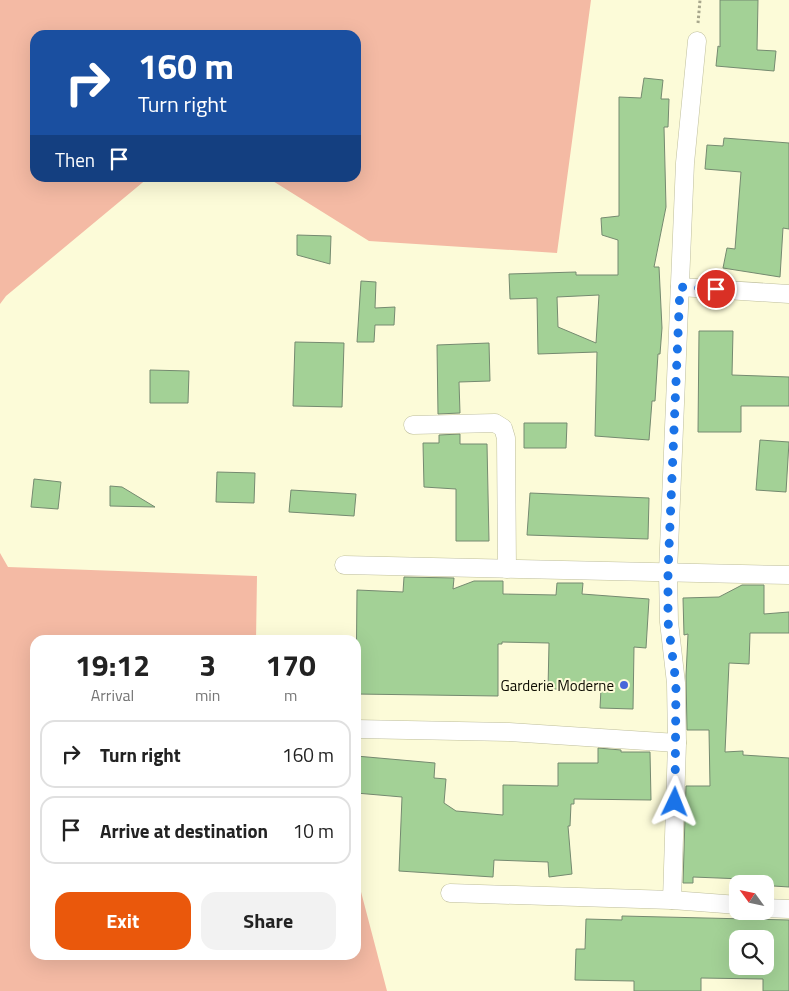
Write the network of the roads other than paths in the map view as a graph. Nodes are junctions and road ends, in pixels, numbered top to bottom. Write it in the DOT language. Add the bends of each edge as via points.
graph roads {
  1 [pos="697,41"];
  2 [pos="680,287"];
  3 [pos="789,294"];
  4 [pos="413,424"];
  5 [pos="344,565"];
  6 [pos="507,569"];
  7 [pos="668,572"];
  8 [pos="789,575"];
  9 [pos="361,729"];
  10 [pos="677,743"];
  11 [pos="450,893"];
  12 [pos="672,900"];
  13 [pos="729,904"];
  14 [pos="774,908"];
  15 [pos="789,909"];
  1 -- 2 [label="street" via="685,163"];
  2 -- 3 [label="street"];
  2 -- 7 [label="street"];
  4 -- 6 [label="street" via="495,424 503,428 506,438"];
  5 -- 6 [label="street"];
  6 -- 7 [label="street"];
  7 -- 8 [label="street"];
  7 -- 10 [label="street" via="668,622 676,683"];
  9 -- 10 [label="street" via="509,732"];
  10 -- 12 [label="street"];
  11 -- 12 [label="street"];
  12 -- 13 [label="street"];
  14 -- 15 [label="street"];
}
